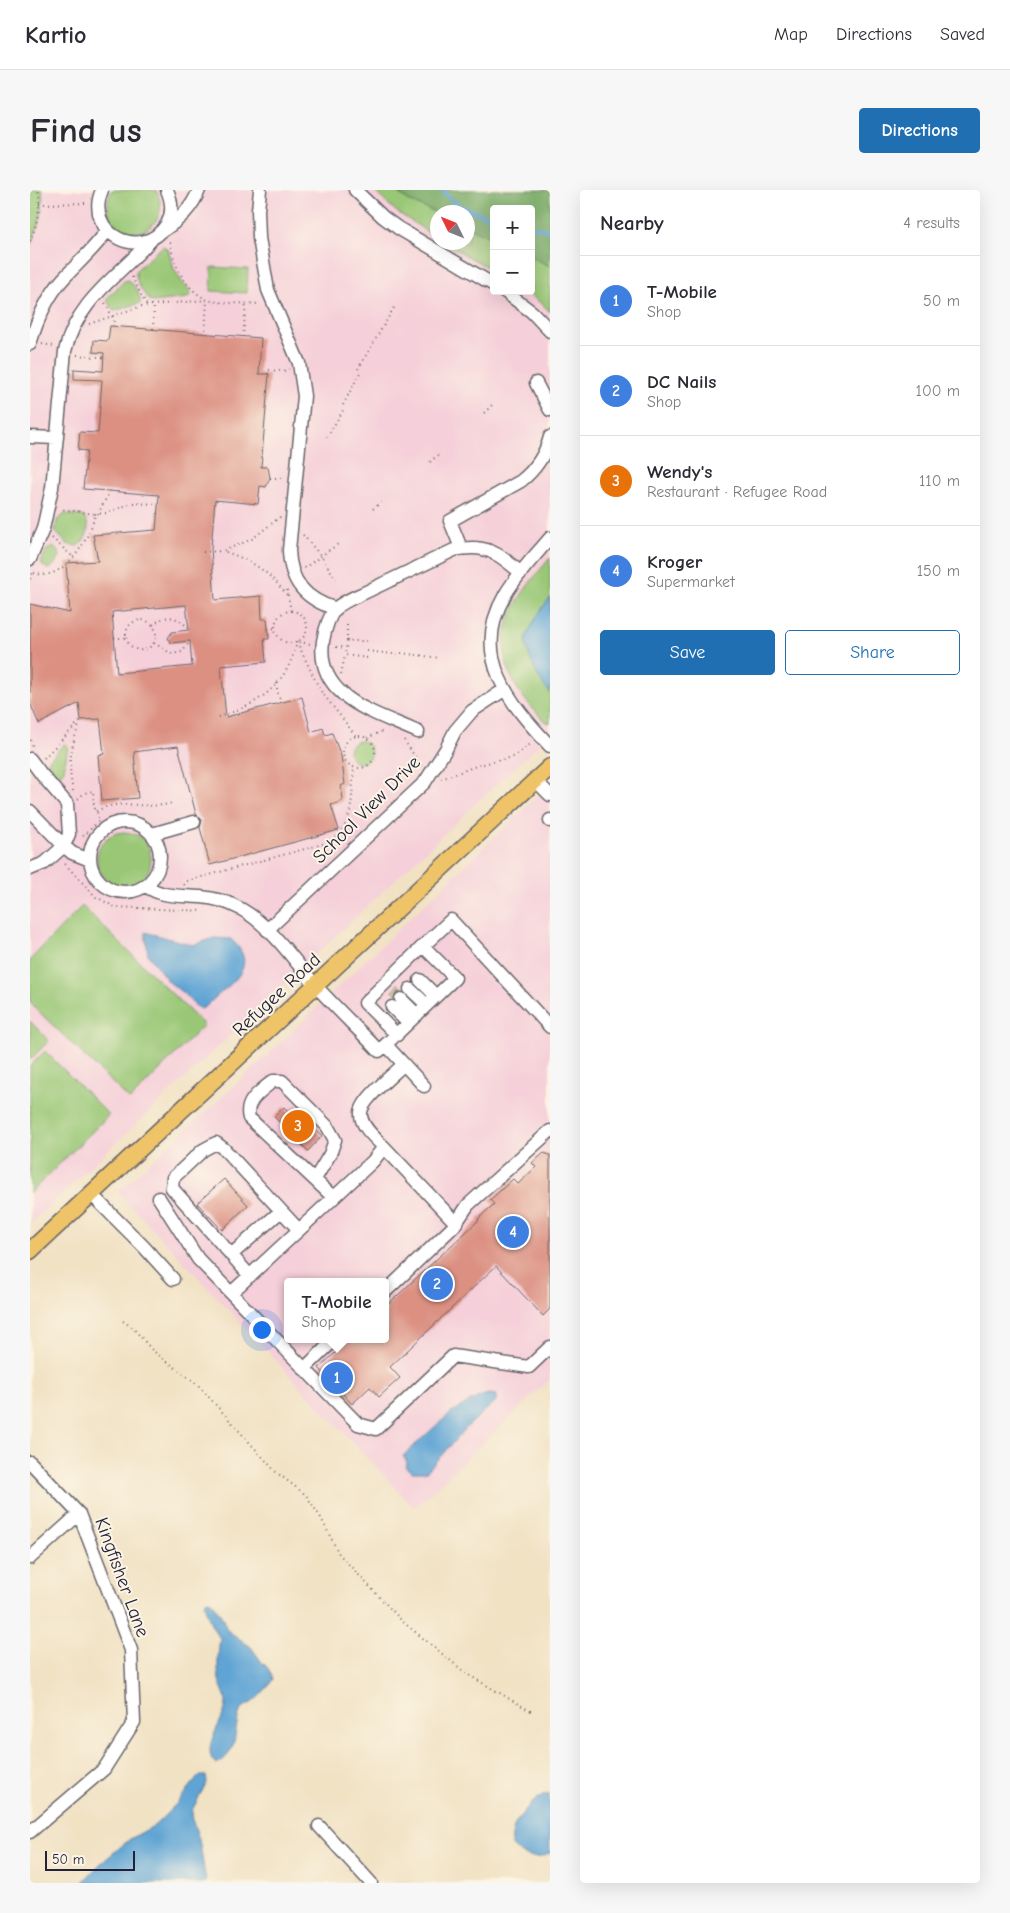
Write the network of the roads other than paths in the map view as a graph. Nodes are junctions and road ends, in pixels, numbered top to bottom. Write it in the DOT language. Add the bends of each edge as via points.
graph roads {
  1 [pos="102,190"];
  2 [pos="167,190"];
  3 [pos="199,190"];
  4 [pos="260,190"];
  5 [pos="355,190"];
  6 [pos="107,231"];
  7 [pos="161,236"];
  8 [pos="490,283"];
  9 [pos="509,295"];
  10 [pos="550,331"];
  11 [pos="30,342"];
  12 [pos="536,383"];
  13 [pos="550,410"];
  14 [pos="30,437"];
  15 [pos="550,437"];
  16 [pos="57,438"];
  17 [pos="550,538"];
  18 [pos="461,548"];
  19 [pos="33,563"];
  20 [pos="521,573"];
  21 [pos="336,609"];
  22 [pos="504,690"];
  23 [pos="418,732"];
  24 [pos="550,746"];
  25 [pos="36,759"];
  26 [pos="550,767"];
  27 [pos="536,781"];
  28 [pos="550,795"];
  29 [pos="30,811"];
  30 [pos="194,822"];
  31 [pos="152,834"];
  32 [pos="60,850"];
  33 [pos="90,860"];
  34 [pos="30,869"];
  35 [pos="146,886"];
  36 [pos="267,930"];
  37 [pos="423,946"];
  38 [pos="413,972"];
  39 [pos="403,982"];
  40 [pos="316,985"];
  41 [pos="389,995"];
  42 [pos="431,1001"];
  43 [pos="413,1019"];
  44 [pos="550,1027"];
  45 [pos="397,1035"];
  46 [pos="386,1045"];
  47 [pos="404,1064"];
  48 [pos="424,1086"];
  49 [pos="550,1131"];
  50 [pos="384,1147"];
  51 [pos="315,1178"];
  52 [pos="91,1194"];
  53 [pos="333,1197"];
  54 [pos="159,1198"];
  55 [pos="281,1211"];
  56 [pos="456,1223"];
  57 [pos="299,1230"];
  58 [pos="30,1251"];
  59 [pos="231,1255"];
  60 [pos="250,1276"];
  61 [pos="173,1278"];
  62 [pos="389,1288"];
  63 [pos="231,1293"];
  64 [pos="331,1343"];
  65 [pos="550,1347"];
  66 [pos="304,1369"];
  67 [pos="30,1462"];
  68 [pos="79,1514"];
  69 [pos="30,1558"];
  70 [pos="319,1826"];
  71 [pos="30,1832"];
  72 [pos="371,1883"];
  1 -- 6 [label="street" via="98,209"];
  2 -- 7 [label="street" via="171,209"];
  3 -- 7 [label="street" via="189,209"];
  4 -- 21 [label="street" via="259,238 268,290 292,345 303,381 290,566 304,592"];
  5 -- 8 [label="street" via="398,228"];
  6 -- 7 [label="street" via="128,243"];
  6 -- 11 [label="street" via="49,298"];
  7 -- 16 [label="street" via="89,302 73,326 64,351"];
  9 -- 10 [label="street"];
  12 -- 13 [label="street"];
  14 -- 16 [label="street"];
  15 -- 18 [label="street" via="544,456 529,474 450,521"];
  16 -- 19 [label="street" via="48,510"];
  17 -- 20 [label="street"];
  18 -- 20 [label="street" via="490,550"];
  18 -- 21 [label="street" via="369,590"];
  20 -- 22 [label="street" via="505,594 492,628 493,662"];
  21 -- 23 [label="street" via="329,619 322,650 324,666 336,689 358,705"];
  22 -- 24 [label="street"];
  22 -- 36 [label="street, School View Drive" via="472,710 415,791"];
  25 -- 32 [label="street" via="42,776 67,804 69,834"];
  26 -- 27 [label="main road, Refugee Road"];
  27 -- 28 [label="street"];
  27 -- 40 [label="main road, Refugee Road"];
  29 -- 32 [label="street"];
  30 -- 31 [label="street"];
  31 -- 33 [label="street" via="132,822 109,826 92,842"];
  31 -- 35 [label="street" via="158,844 159,867"];
  32 -- 33 [label="street"];
  32 -- 34 [label="street" via="45,864"];
  33 -- 35 [label="street" via="94,876 112,891 124,893"];
  35 -- 36 [label="street" via="176,897 227,902"];
  36 -- 40 [label="street"];
  37 -- 38 [label="street"];
  37 -- 42 [label="street" via="455,978"];
  37 -- 44 [label="street" via="451,920"];
  38 -- 39 [label="street"];
  38 -- 42 [label="street"];
  39 -- 41 [label="street"];
  39 -- 42 [label="street"];
  40 -- 46 [label="street" via="379,1052"];
  40 -- 52 [label="main road, Refugee Road"];
  41 -- 43 [label="street"];
  41 -- 45 [label="street" via="366,1003"];
  42 -- 43 [label="street"];
  43 -- 45 [label="street"];
  45 -- 46 [label="street"];
  46 -- 47 [label="street"];
  47 -- 48 [label="street"];
  47 -- 50 [label="street" via="363,1104 360,1114 364,1125"];
  49 -- 56 [label="street" via="468,1205"];
  50 -- 53 [label="street" via="373,1162"];
  50 -- 56 [label="street"];
  51 -- 51 [label="street" via="335,1140 327,1126 282,1081 273,1081 249,1102 249,1118"];
  51 -- 53 [label="street"];
  52 -- 58 [label="main road, Refugee Road"];
  52 -- 61 [label="street"];
  53 -- 57 [label="street"];
  54 -- 63 [label="street" via="198,1259"];
  55 -- 57 [label="street"];
  55 -- 59 [label="street"];
  55 -- 59 [label="street" via="224,1148 216,1143 203,1150 173,1178 172,1188"];
  56 -- 62 [label="street"];
  57 -- 60 [label="street"];
  59 -- 60 [label="street"];
  60 -- 63 [label="street"];
  63 -- 66 [label="street"];
  64 -- 66 [label="street"];
  65 -- 66 [label="street" via="529,1367 452,1356 376,1429 358,1424"];
  67 -- 68 [label="street, Kingfisher Lane"];
  68 -- 69 [label="street"];
  68 -- 71 [label="street, Kingfisher Lane" via="131,1650 134,1722 104,1769"];
  70 -- 72 [label="street"];
}
